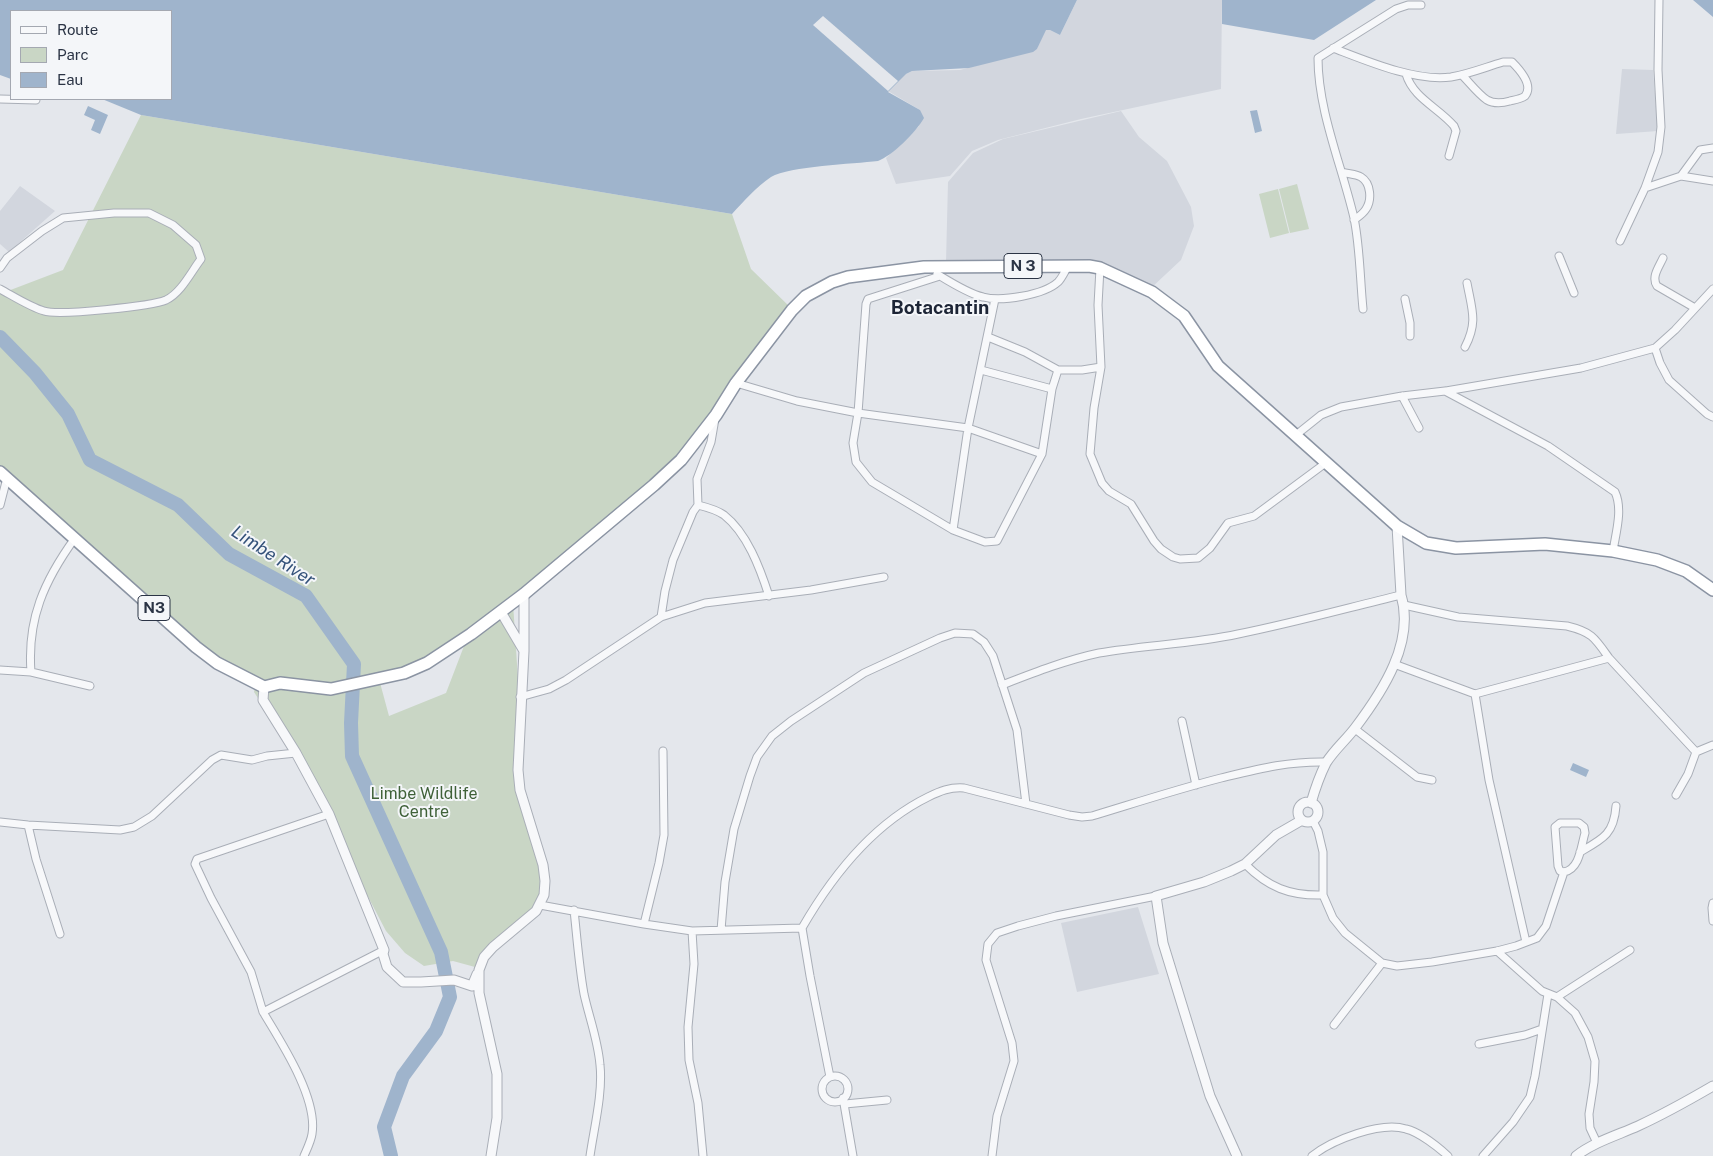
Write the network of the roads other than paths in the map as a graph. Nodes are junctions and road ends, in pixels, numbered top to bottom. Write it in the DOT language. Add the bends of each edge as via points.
graph roads {
  1 [pos="1659,0"];
  2 [pos="1421,5"];
  3 [pos="1333,48"];
  4 [pos="1406,74"];
  5 [pos="1462,74"];
  6 [pos="1713,148"];
  7 [pos="1449,156"];
  8 [pos="1342,172"];
  9 [pos="1681,176"];
  10 [pos="1713,181"];
  11 [pos="1645,188"];
  12 [pos="1354,220"];
  13 [pos="1620,241"];
  14 [pos="1559,256"];
  15 [pos="1663,258"];
  16 [pos="924,266"];
  17 [pos="1068,266"];
  18 [pos="0,268"];
  19 [pos="1100,268"];
  20 [pos="940,276"];
  21 [pos="1467,283"];
  22 [pos="0,289"];
  23 [pos="1713,289"];
  24 [pos="1574,293"];
  25 [pos="995,299"];
  26 [pos="1405,299"];
  27 [pos="1695,308"];
  28 [pos="1363,309"];
  29 [pos="1410,336"];
  30 [pos="988,337"];
  31 [pos="1465,347"];
  32 [pos="1655,348"];
  33 [pos="1101,367"];
  34 [pos="981,370"];
  35 [pos="1058,370"];
  36 [pos="736,383"];
  37 [pos="1052,389"];
  38 [pos="1445,391"];
  39 [pos="1402,396"];
  40 [pos="858,412"];
  41 [pos="716,415"];
  42 [pos="1713,417"];
  43 [pos="968,428"];
  44 [pos="1419,428"];
  45 [pos="1296,435"];
  46 [pos="1042,454"];
  47 [pos="1327,462"];
  48 [pos="4,475"];
  49 [pos="698,504"];
  50 [pos="0,505"];
  51 [pos="1398,526"];
  52 [pos="953,530"];
  53 [pos="76,538"];
  54 [pos="1613,551"];
  55 [pos="884,578"];
  56 [pos="1713,590"];
  57 [pos="524,594"];
  58 [pos="1401,594"];
  59 [pos="769,596"];
  60 [pos="1404,605"];
  61 [pos="501,612"];
  62 [pos="661,617"];
  63 [pos="524,651"];
  64 [pos="1609,658"];
  65 [pos="1394,664"];
  66 [pos="0,670"];
  67 [pos="31,672"];
  68 [pos="1002,685"];
  69 [pos="90,686"];
  70 [pos="264,687"];
  71 [pos="1475,694"];
  72 [pos="520,697"];
  73 [pos="1182,721"];
  74 [pos="1355,729"];
  75 [pos="1713,745"];
  76 [pos="663,751"];
  77 [pos="1696,752"];
  78 [pos="296,753"];
  79 [pos="1327,762"];
  80 [pos="1432,780"];
  81 [pos="1196,785"];
  82 [pos="1676,795"];
  83 [pos="1311,802"];
  84 [pos="1026,804"];
  85 [pos="1616,806"];
  86 [pos="329,814"];
  87 [pos="1302,820"];
  88 [pos="1313,821"];
  89 [pos="0,822"];
  90 [pos="28,825"];
  91 [pos="1580,852"];
  92 [pos="1244,864"];
  93 [pos="1564,872"];
  94 [pos="1156,896"];
  95 [pos="1323,896"];
  96 [pos="1713,903"];
  97 [pos="540,905"];
  98 [pos="574,910"];
  99 [pos="1713,921"];
  100 [pos="644,924"];
  101 [pos="802,928"];
  102 [pos="721,930"];
  103 [pos="692,931"];
  104 [pos="60,934"];
  105 [pos="1526,942"];
  106 [pos="384,950"];
  107 [pos="1630,950"];
  108 [pos="1497,951"];
  109 [pos="1382,962"];
  110 [pos="479,970"];
  111 [pos="1548,994"];
  112 [pos="1557,997"];
  113 [pos="263,1012"];
  114 [pos="1334,1025"];
  115 [pos="1542,1029"];
  116 [pos="1479,1044"];
  117 [pos="830,1077"];
  118 [pos="1713,1086"];
  119 [pos="887,1100"];
  120 [pos="844,1101"];
  121 [pos="1597,1144"];
  122 [pos="304,1156"];
  123 [pos="492,1156"];
  124 [pos="590,1156"];
  125 [pos="703,1156"];
  126 [pos="854,1156"];
  127 [pos="992,1156"];
  128 [pos="1237,1156"];
  129 [pos="1312,1156"];
  130 [pos="1448,1156"];
  131 [pos="1484,1156"];
  132 [pos="1576,1156"];
  1 -- 11 [label="street" via="1661,127 1658,152"];
  2 -- 3 [label="street" via="1396,9"];
  3 -- 4 [label="street"];
  3 -- 8 [label="street" via="1318,58 1318,76"];
  4 -- 5 [label="street" via="1438,77"];
  4 -- 7 [label="street" via="1419,95 1454,126 1456,131"];
  5 -- 5 [label="street" via="1512,62 1525,78 1526,93 1506,102 1492,102"];
  6 -- 9 [label="street" via="1700,150"];
  8 -- 12 [label="street"];
  8 -- 12 [label="street" via="1363,178 1367,183 1368,204"];
  9 -- 10 [label="street"];
  9 -- 11 [label="street"];
  11 -- 13 [label="street"];
  12 -- 28 [label="street"];
  14 -- 24 [label="street"];
  15 -- 27 [label="street" via="1655,277 1657,286"];
  16 -- 17 [label="highway, N 3"];
  16 -- 20 [label="street"];
  16 -- 36 [label="highway, N 3" via="848,276 806,296"];
  17 -- 19 [label="highway, N 3"];
  17 -- 25 [label="street" via="1060,280 1050,287"];
  18 -- 22 [label="street" via="7,258 64,218 114,212 149,213 173,225 196,245 201,259 166,300 136,305 45,312"];
  19 -- 33 [label="street"];
  19 -- 45 [label="highway, N 3" via="1152,292 1184,316 1218,366"];
  20 -- 25 [label="street" via="975,294"];
  20 -- 40 [label="street" via="868,299"];
  21 -- 31 [label="street" via="1474,322"];
  23 -- 27 [label="street"];
  25 -- 30 [label="street"];
  26 -- 29 [label="street"];
  27 -- 32 [label="street"];
  30 -- 34 [label="street"];
  30 -- 35 [label="street"];
  32 -- 38 [label="street" via="1581,368"];
  32 -- 42 [label="street" via="1669,380"];
  33 -- 35 [label="street"];
  33 -- 47 [label="street" via="1092,426 1090,454 1093,465 1102,483 1131,504 1154,542 1180,560 1204,554 1228,523 1254,516"];
  34 -- 37 [label="street"];
  34 -- 43 [label="street"];
  35 -- 37 [label="street"];
  36 -- 40 [label="street" via="797,401"];
  36 -- 41 [label="highway, N 3"];
  37 -- 46 [label="street"];
  38 -- 39 [label="street"];
  38 -- 54 [label="street" via="1548,446 1615,492 1619,510"];
  39 -- 44 [label="street"];
  39 -- 45 [label="street" via="1341,407 1321,415"];
  40 -- 43 [label="street"];
  40 -- 52 [label="street" via="853,443 856,462 872,482"];
  41 -- 49 [label="street" via="698,479"];
  41 -- 57 [label="highway, N 3" via="681,460"];
  43 -- 46 [label="street"];
  43 -- 52 [label="street"];
  45 -- 47 [label="highway, N 3"];
  46 -- 52 [label="street" via="997,541 985,542"];
  47 -- 51 [label="highway, N 3"];
  48 -- 50 [label="street"];
  48 -- 53 [label="highway, N3"];
  49 -- 59 [label="street" via="723,514 738,530 757,561"];
  49 -- 62 [label="street" via="673,560"];
  51 -- 54 [label="highway, N 3" via="1426,542 1456,548 1545,544"];
  51 -- 58 [label="street"];
  53 -- 67 [label="street" via="56,566 39,602 31,635"];
  53 -- 70 [label="highway, N3" via="196,647 217,663"];
  54 -- 56 [label="highway, N 3" via="1657,560 1686,571"];
  55 -- 59 [label="street"];
  57 -- 61 [label="highway, N 3"];
  57 -- 63 [label="street"];
  58 -- 60 [label="street"];
  58 -- 68 [label="street" via="1238,634 1097,654"];
  59 -- 62 [label="street" via="705,603"];
  60 -- 64 [label="street" via="1458,617 1584,630"];
  60 -- 65 [label="street" via="1402,638"];
  61 -- 63 [label="street"];
  61 -- 70 [label="highway, N 3" via="428,663 404,673 332,688 280,683"];
  62 -- 72 [label="street" via="566,680 549,689"];
  63 -- 72 [label="street"];
  64 -- 71 [label="street"];
  64 -- 77 [label="street"];
  65 -- 71 [label="street"];
  65 -- 74 [label="street" via="1380,693"];
  66 -- 67 [label="street"];
  67 -- 69 [label="street"];
  68 -- 84 [label="street" via="1017,730"];
  68 -- 102 [label="street" via="993,656 984,642 973,634 955,633 864,673 772,736 757,757 734,829"];
  70 -- 78 [label="street" via="263,700"];
  71 -- 105 [label="street" via="1490,780"];
  72 -- 97 [label="street" via="518,770 520,790 545,881"];
  73 -- 81 [label="street"];
  74 -- 79 [label="street"];
  74 -- 80 [label="street" via="1417,777"];
  75 -- 77 [label="street"];
  76 -- 100 [label="street" via="664,835"];
  77 -- 82 [label="street"];
  78 -- 86 [label="street"];
  78 -- 90 [label="street" via="252,760 221,755 152,816 134,827 120,830"];
  79 -- 81 [label="street" via="1302,761 1278,765"];
  79 -- 83 [label="street"];
  81 -- 84 [label="street" via="1092,816 1069,816"];
  83 -- 87 [label="street" via="1304,803 1299,809"];
  83 -- 88 [label="street" via="1318,811"];
  84 -- 101 [label="street" via="954,787 917,802 870,838 832,881"];
  85 -- 91 [label="street" via="1610,831"];
  86 -- 106 [label="street"];
  86 -- 113 [label="street" via="197,859 195,864 251,972"];
  87 -- 88 [label="street"];
  87 -- 92 [label="street" via="1276,836"];
  88 -- 95 [label="street" via="1324,852"];
  89 -- 90 [label="street"];
  90 -- 104 [label="street"];
  91 -- 93 [label="street" via="1575,866"];
  91 -- 93 [label="street" via="1584,827 1579,823 1560,823 1556,827 1558,866"];
  92 -- 94 [label="street" via="1212,879"];
  92 -- 95 [label="street" via="1268,883 1285,891"];
  93 -- 105 [label="street" via="1542,932"];
  94 -- 127 [label="street" via="1018,926 997,932 988,944 986,960 1012,1043 1014,1061 997,1116"];
  94 -- 128 [label="street" via="1163,943 1210,1096"];
  95 -- 109 [label="street" via="1337,925"];
  96 -- 99 [label="street"];
  97 -- 98 [label="street"];
  97 -- 110 [label="street" via="527,920 492,946"];
  98 -- 100 [label="street"];
  98 -- 124 [label="street" via="579,963 600,1066"];
  100 -- 103 [label="street"];
  101 -- 102 [label="street"];
  101 -- 117 [label="street"];
  102 -- 103 [label="street"];
  103 -- 125 [label="street" via="694,964 688,1027 689,1060 698,1103"];
  105 -- 108 [label="street"];
  106 -- 110 [label="street" via="387,967 403,982 454,980 472,986"];
  106 -- 113 [label="street"];
  107 -- 112 [label="street"];
  108 -- 109 [label="street" via="1397,966"];
  108 -- 111 [label="street"];
  109 -- 114 [label="street"];
  110 -- 123 [label="street" via="479,992 497,1074 498,1118"];
  111 -- 112 [label="street"];
  111 -- 115 [label="street"];
  112 -- 121 [label="street" via="1575,1013 1588,1037 1595,1061 1589,1114 1590,1128"];
  113 -- 122 [label="street" via="302,1079 312,1117 312,1134"];
  115 -- 116 [label="street"];
  115 -- 131 [label="street" via="1530,1097"];
  117 -- 120 [label="street" via="838,1076 847,1084"];
  117 -- 120 [label="street" via="822,1085 825,1097"];
  118 -- 121 [label="street" via="1639,1126"];
  119 -- 120 [label="street"];
  120 -- 126 [label="street"];
  121 -- 132 [label="street"];
  129 -- 130 [label="street" via="1344,1139 1384,1126 1407,1129"];
}
